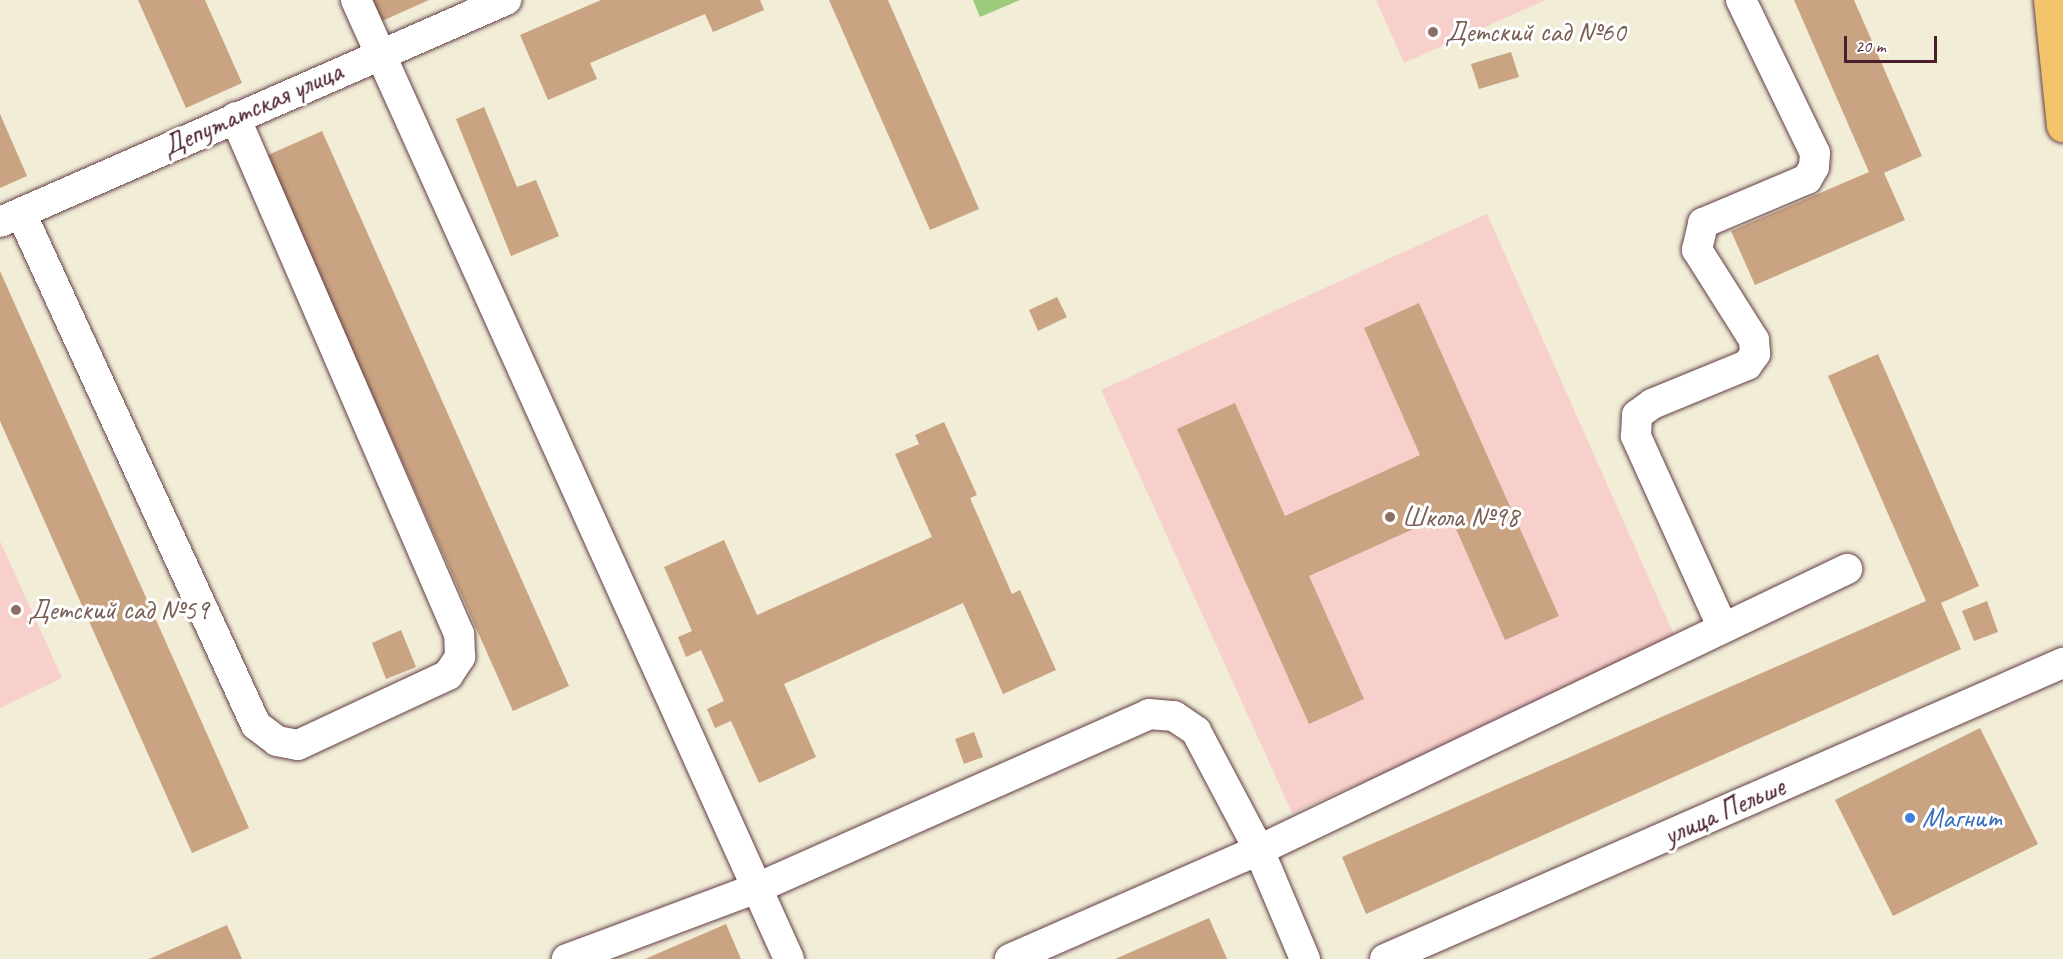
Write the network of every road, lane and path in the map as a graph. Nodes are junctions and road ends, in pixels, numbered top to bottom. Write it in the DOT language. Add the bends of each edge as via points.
graph roads {
  1 [pos="356,0"];
  2 [pos="506,0"];
  3 [pos="1741,0"];
  4 [pos="2050,0"];
  5 [pos="380,52"];
  6 [pos="235,117"];
  7 [pos="2063,125"];
  8 [pos="11,217"];
  9 [pos="1846,569"];
  10 [pos="1722,626"];
  11 [pos="2063,663"];
  12 [pos="1259,850"];
  13 [pos="757,888"];
  14 [pos="567,959"];
  15 [pos="789,959"];
  16 [pos="1010,959"];
  17 [pos="1305,959"];
  18 [pos="1385,959"];
  1 -- 5 [label="street"];
  2 -- 5 [label="street, Депутатская улица"];
  3 -- 10 [label="street" via="1815,153 1814,166 1807,179 1702,222 1697,250 1754,340 1755,354 1747,365 1652,404 1636,415 1636,436"];
  4 -- 7 [label="highway"];
  5 -- 6 [label="street, Депутатская улица"];
  5 -- 13 [label="street"];
  6 -- 8 [label="street, Депутатская улица"];
  6 -- 8 [label="street" via="459,634 460,657 448,675 298,745 276,741 256,724"];
  9 -- 10 [label="street"];
  10 -- 12 [label="street"];
  11 -- 18 [label="street, улица Пельше"];
  12 -- 13 [label="street" via="1196,731 1174,716 1149,714"];
  12 -- 16 [label="street"];
  12 -- 17 [label="street"];
  13 -- 14 [label="street"];
  13 -- 15 [label="street"];
}
